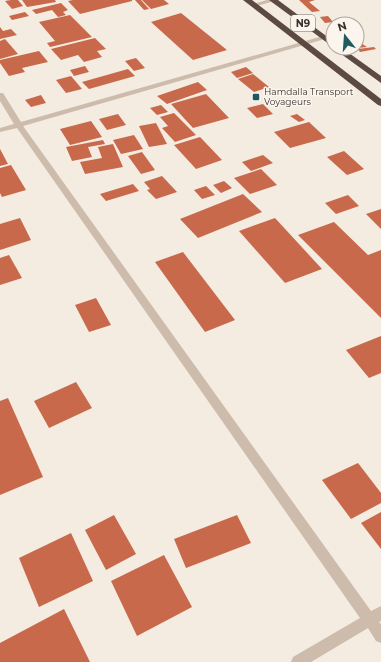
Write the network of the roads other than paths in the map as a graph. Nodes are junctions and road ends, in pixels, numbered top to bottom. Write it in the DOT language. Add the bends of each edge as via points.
graph roads {
  1 [pos="274,0"];
  2 [pos="250,2"];
  3 [pos="323,38"];
  4 [pos="304,44"];
  5 [pos="348,56"];
  6 [pos="381,80"];
  7 [pos="0,95"];
  8 [pos="381,103"];
  9 [pos="19,125"];
  10 [pos="0,130"];
  11 [pos="375,616"];
  12 [pos="381,636"];
  13 [pos="298,662"];
  1 -- 2 [label="street"];
  1 -- 3 [label="highway, N9"];
  2 -- 4 [label="highway, N9"];
  3 -- 4 [label="street"];
  4 -- 8 [label="highway, N9"];
  4 -- 9 [label="street"];
  5 -- 6 [label="highway"];
  7 -- 9 [label="street"];
  9 -- 10 [label="street"];
  9 -- 11 [label="street"];
  11 -- 12 [label="street"];
  11 -- 13 [label="street"];
}
